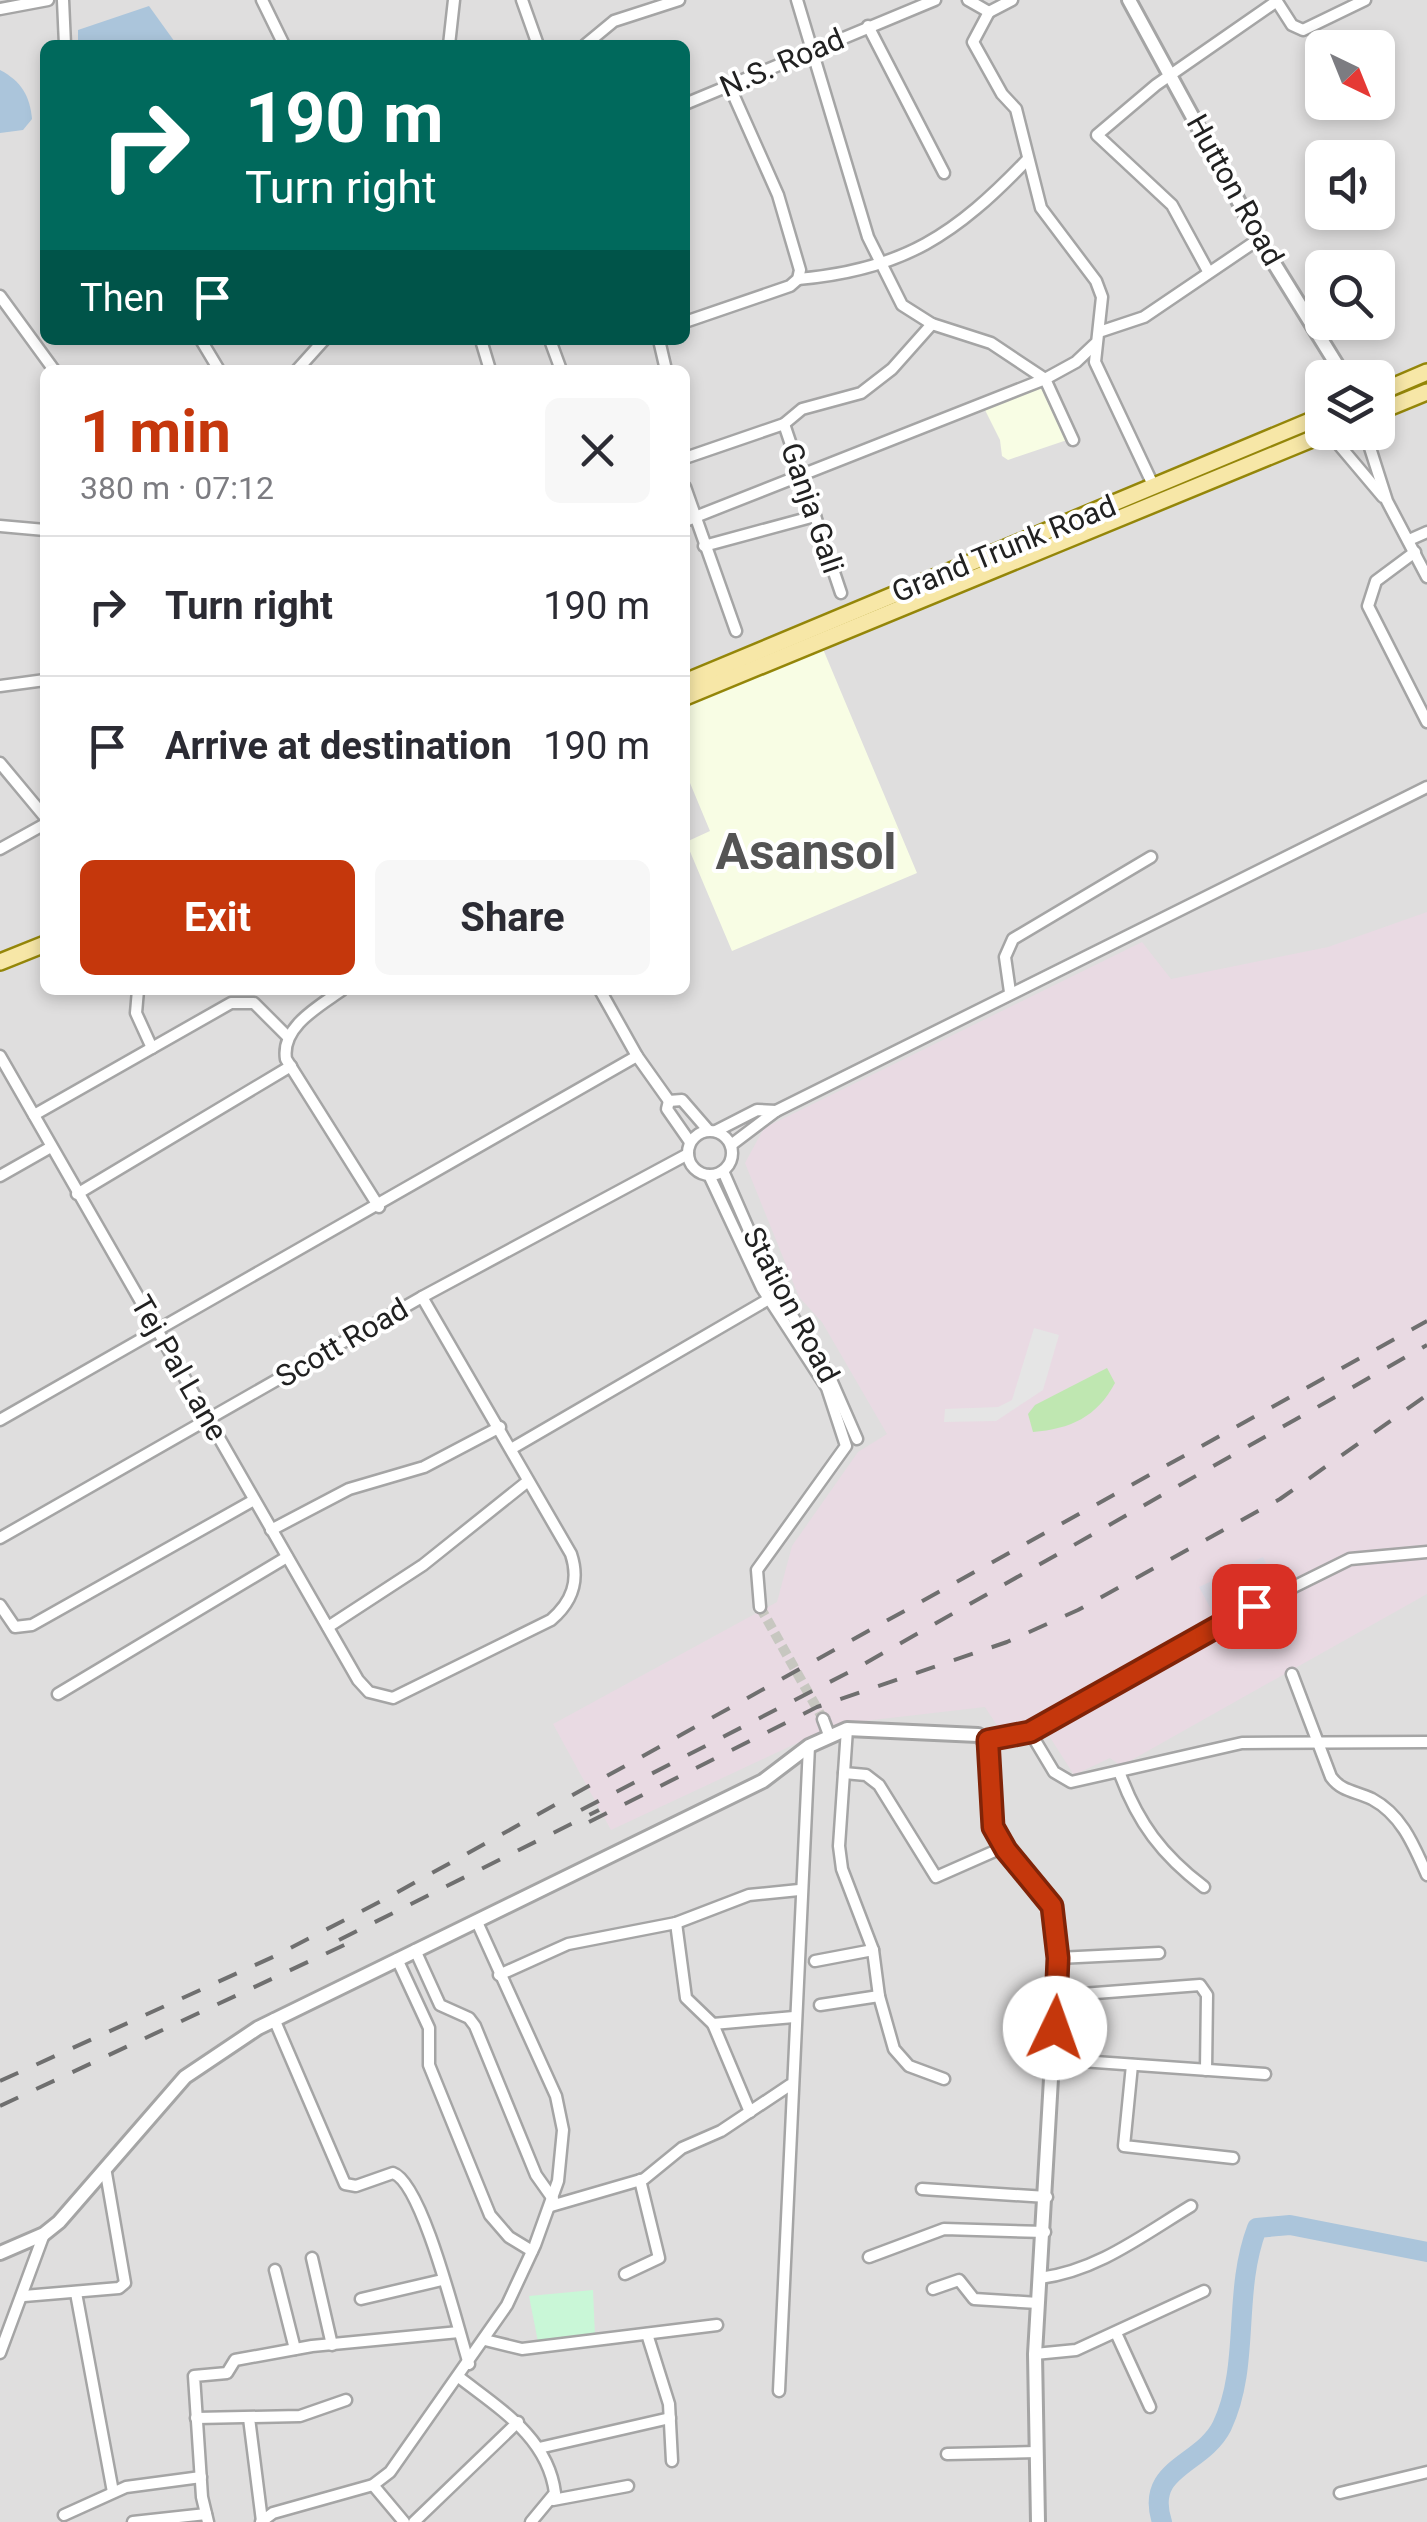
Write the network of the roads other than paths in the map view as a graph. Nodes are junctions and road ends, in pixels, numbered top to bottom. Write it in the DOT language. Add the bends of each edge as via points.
graph roads {
  1 [pos="48,0"];
  2 [pos="63,0"];
  3 [pos="262,0"];
  4 [pos="454,0"];
  5 [pos="522,0"];
  6 [pos="679,0"];
  7 [pos="797,0"];
  8 [pos="935,0"];
  9 [pos="968,0"];
  10 [pos="1012,0"];
  11 [pos="1129,0"];
  12 [pos="1364,0"];
  13 [pos="1276,1"];
  14 [pos="0,10"];
  15 [pos="990,12"];
  16 [pos="868,26"];
  17 [pos="65,40"];
  18 [pos="282,40"];
  19 [pos="450,40"];
  20 [pos="536,40"];
  21 [pos="591,40"];
  22 [pos="809,50"];
  23 [pos="1172,74"];
  24 [pos="729,85"];
  25 [pos="690,102"];
  26 [pos="1028,160"];
  27 [pos="944,173"];
  28 [pos="1259,239"];
  29 [pos="879,261"];
  30 [pos="1208,272"];
  31 [pos="798,279"];
  32 [pos="0,296"];
  33 [pos="690,320"];
  34 [pos="932,324"];
  35 [pos="1097,338"];
  36 [pos="320,345"];
  37 [pos="1333,360"];
  38 [pos="50,365"];
  39 [pos="302,365"];
  40 [pos="1427,372"];
  41 [pos="1044,379"];
  42 [pos="1395,385"];
  43 [pos="1427,392"];
  44 [pos="1395,405"];
  45 [pos="1305,423"];
  46 [pos="784,424"];
  47 [pos="1073,440"];
  48 [pos="1305,442"];
  49 [pos="1344,450"];
  50 [pos="1371,450"];
  51 [pos="690,456"];
  52 [pos="802,476"];
  53 [pos="1154,488"];
  54 [pos="1387,502"];
  55 [pos="815,516"];
  56 [pos="690,520"];
  57 [pos="690,522"];
  58 [pos="0,526"];
  59 [pos="40,530"];
  60 [pos="1427,532"];
  61 [pos="1409,540"];
  62 [pos="704,546"];
  63 [pos="1416,552"];
  64 [pos="1427,577"];
  65 [pos="841,593"];
  66 [pos="736,630"];
  67 [pos="690,680"];
  68 [pos="40,681"];
  69 [pos="0,686"];
  70 [pos="690,695"];
  71 [pos="1427,722"];
  72 [pos="0,763"];
  73 [pos="1427,788"];
  74 [pos="40,815"];
  75 [pos="40,824"];
  76 [pos="0,850"];
  77 [pos="1151,857"];
  78 [pos="40,946"];
  79 [pos="0,962"];
  80 [pos="1010,992"];
  81 [pos="138,995"];
  82 [pos="336,995"];
  83 [pos="603,995"];
  84 [pos="287,1036"];
  85 [pos="152,1048"];
  86 [pos="0,1056"];
  87 [pos="637,1056"];
  88 [pos="291,1066"];
  89 [pos="669,1101"];
  90 [pos="776,1111"];
  91 [pos="34,1114"];
  92 [pos="712,1131"];
  93 [pos="731,1146"];
  94 [pos="51,1147"];
  95 [pos="689,1148"];
  96 [pos="723,1171"];
  97 [pos="709,1175"];
  98 [pos="0,1176"];
  99 [pos="78,1194"];
  100 [pos="378,1207"];
  101 [pos="422,1297"];
  102 [pos="769,1299"];
  103 [pos="158,1331"];
  104 [pos="0,1420"];
  105 [pos="210,1420"];
  106 [pos="500,1427"];
  107 [pos="852,1442"];
  108 [pos="511,1449"];
  109 [pos="528,1481"];
  110 [pos="254,1500"];
  111 [pos="271,1530"];
  112 [pos="0,1538"];
  113 [pos="1427,1552"];
  114 [pos="287,1557"];
  115 [pos="0,1606"];
  116 [pos="760,1607"];
  117 [pos="328,1627"];
  118 [pos="1292,1674"];
  119 [pos="58,1694"];
  120 [pos="824,1719"];
  121 [pos="846,1729"];
  122 [pos="1030,1732"];
  123 [pos="828,1735"];
  124 [pos="988,1740"];
  125 [pos="1427,1742"];
  126 [pos="1318,1743"];
  127 [pos="808,1746"];
  128 [pos="844,1773"];
  129 [pos="1120,1774"];
  130 [pos="1004,1847"];
  131 [pos="1427,1874"];
  132 [pos="1204,1887"];
  133 [pos="799,1890"];
  134 [pos="477,1922"];
  135 [pos="676,1923"];
  136 [pos="415,1950"];
  137 [pos="873,1950"];
  138 [pos="1159,1953"];
  139 [pos="1058,1958"];
  140 [pos="396,1959"];
  141 [pos="815,1960"];
  142 [pos="499,1975"];
  143 [pos="878,1996"];
  144 [pos="1056,1996"];
  145 [pos="820,2005"];
  146 [pos="794,2017"];
  147 [pos="274,2019"];
  148 [pos="714,2024"];
  149 [pos="1053,2059"];
  150 [pos="1132,2065"];
  151 [pos="1206,2070"];
  152 [pos="1265,2074"];
  153 [pos="944,2080"];
  154 [pos="790,2085"];
  155 [pos="750,2112"];
  156 [pos="1233,2158"];
  157 [pos="106,2172"];
  158 [pos="640,2180"];
  159 [pos="922,2189"];
  160 [pos="1047,2197"];
  161 [pos="552,2203"];
  162 [pos="1191,2206"];
  163 [pos="1045,2232"];
  164 [pos="44,2234"];
  165 [pos="0,2252"];
  166 [pos="532,2252"];
  167 [pos="869,2257"];
  168 [pos="312,2258"];
  169 [pos="275,2270"];
  170 [pos="626,2274"];
  171 [pos="1040,2278"];
  172 [pos="442,2280"];
  173 [pos="933,2289"];
  174 [pos="1204,2291"];
  175 [pos="76,2293"];
  176 [pos="24,2296"];
  177 [pos="361,2299"];
  178 [pos="1038,2303"];
  179 [pos="717,2324"];
  180 [pos="458,2332"];
  181 [pos="1116,2333"];
  182 [pos="647,2334"];
  183 [pos="485,2340"];
  184 [pos="332,2345"];
  185 [pos="295,2349"];
  186 [pos="0,2353"];
  187 [pos="1035,2354"];
  188 [pos="468,2364"];
  189 [pos="460,2378"];
  190 [pos="779,2391"];
  191 [pos="346,2400"];
  192 [pos="1150,2407"];
  193 [pos="196,2418"];
  194 [pos="249,2418"];
  195 [pos="670,2418"];
  196 [pos="518,2422"];
  197 [pos="539,2448"];
  198 [pos="1036,2452"];
  199 [pos="947,2454"];
  200 [pos="672,2461"];
  201 [pos="1427,2472"];
  202 [pos="200,2477"];
  203 [pos="373,2485"];
  204 [pos="628,2486"];
  205 [pos="112,2492"];
  206 [pos="1340,2493"];
  207 [pos="553,2500"];
  208 [pos="64,2515"];
  209 [pos="276,2517"];
  210 [pos="207,2518"];
  211 [pos="261,2521"];
  212 [pos="133,2522"];
  213 [pos="404,2522"];
  214 [pos="414,2522"];
  215 [pos="531,2522"];
  216 [pos="1038,2522"];
  1 -- 14 [label="street"];
  2 -- 17 [label="street"];
  3 -- 18 [label="street"];
  4 -- 19 [label="street"];
  5 -- 20 [label="street"];
  6 -- 21 [label="street" via="614,21"];
  7 -- 22 [label="street"];
  8 -- 16 [label="street, N.S. Road"];
  9 -- 15 [label="street"];
  10 -- 15 [label="street"];
  11 -- 23 [label="street, Hutton Road"];
  12 -- 13 [label="street" via="1303,30 1292,26"];
  13 -- 23 [label="street"];
  15 -- 26 [label="street" via="974,42 1016,109"];
  16 -- 22 [label="street, N.S. Road"];
  16 -- 27 [label="street"];
  22 -- 24 [label="street, N.S. Road"];
  22 -- 29 [label="street"];
  23 -- 28 [label="street, Hutton Road"];
  23 -- 30 [label="street" via="1097,135 1172,205"];
  24 -- 25 [label="street, N.S. Road"];
  24 -- 31 [label="street" via="778,195"];
  26 -- 29 [label="street" via="969,219 917,252"];
  26 -- 35 [label="street" via="1041,208 1096,281 1102,297"];
  28 -- 30 [label="street"];
  28 -- 37 [label="street, Hutton Road"];
  29 -- 31 [label="street"];
  29 -- 34 [label="street" via="902,304"];
  30 -- 35 [label="street" via="1144,317"];
  31 -- 33 [label="street"];
  32 -- 38 [label="street"];
  34 -- 41 [label="street" via="991,344"];
  34 -- 46 [label="street" via="874,384 802,409"];
  35 -- 41 [label="street" via="1076,362"];
  35 -- 53 [label="street" via="1100,381"];
  36 -- 39 [label="street"];
  40 -- 42 [label="main road"];
  41 -- 47 [label="street"];
  41 -- 52 [label="street"];
  43 -- 44 [label="main road"];
  45 -- 53 [label="main road, Grand Trunk Road"];
  46 -- 51 [label="street"];
  46 -- 52 [label="street, Ganja Gali"];
  48 -- 70 [label="main road"];
  49 -- 54 [label="street"];
  50 -- 54 [label="street"];
  52 -- 55 [label="street, Ganja Gali"];
  52 -- 56 [label="street"];
  53 -- 67 [label="main road, Grand Trunk Road"];
  54 -- 61 [label="street"];
  55 -- 62 [label="street"];
  55 -- 65 [label="street, Ganja Gali"];
  57 -- 62 [label="street"];
  58 -- 59 [label="street"];
  60 -- 61 [label="street"];
  61 -- 63 [label="street"];
  62 -- 66 [label="street"];
  63 -- 64 [label="street"];
  63 -- 71 [label="street" via="1376,581 1368,606"];
  68 -- 69 [label="street"];
  72 -- 74 [label="street"];
  73 -- 80 [label="street"];
  75 -- 76 [label="street"];
  77 -- 80 [label="street" via="1013,939 1005,957"];
  78 -- 79 [label="main road"];
  80 -- 90 [label="street"];
  81 -- 85 [label="street" via="136,1014"];
  82 -- 84 [label="street"];
  83 -- 87 [label="street"];
  84 -- 85 [label="street" via="243,1000"];
  84 -- 88 [label="street"];
  85 -- 91 [label="street"];
  86 -- 91 [label="street, Tej Pal Lane"];
  87 -- 89 [label="street"];
  87 -- 100 [label="street"];
  88 -- 99 [label="street"];
  88 -- 100 [label="street"];
  89 -- 92 [label="street" via="682,1100"];
  89 -- 95 [label="street"];
  90 -- 92 [label="street" via="756,1110"];
  90 -- 93 [label="street"];
  91 -- 94 [label="street, Tej Pal Lane"];
  92 -- 93 [label="street"];
  92 -- 95 [label="street"];
  93 -- 96 [label="street" via="732,1160"];
  94 -- 98 [label="street"];
  94 -- 99 [label="street, Tej Pal Lane"];
  95 -- 97 [label="street" via="696,1170"];
  95 -- 101 [label="street, Scott Road"];
  96 -- 97 [label="street"];
  96 -- 107 [label="street, Station Road" via="772,1283 830,1376"];
  97 -- 102 [label="street, Station Road"];
  99 -- 103 [label="street, Tej Pal Lane"];
  100 -- 103 [label="street"];
  101 -- 105 [label="street, Scott Road"];
  101 -- 106 [label="street"];
  102 -- 107 [label="street, Station Road" via="827,1388"];
  102 -- 108 [label="street"];
  103 -- 104 [label="street"];
  103 -- 105 [label="street, Tej Pal Lane"];
  105 -- 110 [label="street, Tej Pal Lane"];
  105 -- 112 [label="street, Scott Road"];
  106 -- 108 [label="street"];
  106 -- 111 [label="street" via="424,1467 349,1489"];
  107 -- 116 [label="street" via="763,1560 755,1582"];
  108 -- 109 [label="street"];
  109 -- 117 [label="street" via="424,1565"];
  109 -- 117 [label="street, Tej Pal Lane" via="575,1566 574,1589 561,1611 405,1696 378,1696 358,1680"];
  110 -- 111 [label="street, Tej Pal Lane"];
  110 -- 115 [label="street" via="26,1627 10,1624"];
  111 -- 114 [label="street, Tej Pal Lane"];
  113 -- 122 [label="street" via="1350,1559"];
  114 -- 117 [label="street, Tej Pal Lane"];
  114 -- 119 [label="street"];
  118 -- 126 [label="street"];
  120 -- 123 [label="street"];
  121 -- 123 [label="street"];
  121 -- 124 [label="street"];
  121 -- 128 [label="street"];
  122 -- 124 [label="street"];
  122 -- 129 [label="street" via="1062,1779"];
  123 -- 127 [label="street"];
  124 -- 130 [label="street" via="993,1827"];
  125 -- 126 [label="street"];
  126 -- 129 [label="street" via="1242,1743"];
  126 -- 131 [label="street" via="1337,1786 1370,1798 1398,1821"];
  127 -- 133 [label="street"];
  127 -- 134 [label="street" via="762,1781"];
  128 -- 130 [label="street" via="866,1775 879,1785 936,1877"];
  128 -- 137 [label="street" via="839,1858"];
  129 -- 132 [label="street" via="1134,1812 1164,1854"];
  130 -- 139 [label="street" via="1047,1894"];
  133 -- 135 [label="street" via="727,1901"];
  133 -- 146 [label="street"];
  134 -- 136 [label="street"];
  134 -- 142 [label="street"];
  135 -- 142 [label="street" via="568,1944"];
  135 -- 148 [label="street" via="686,1998"];
  136 -- 140 [label="street"];
  136 -- 161 [label="street" via="440,2005 475,2026"];
  137 -- 141 [label="street"];
  137 -- 143 [label="street"];
  138 -- 139 [label="street"];
  139 -- 144 [label="street"];
  140 -- 147 [label="street"];
  140 -- 166 [label="street" via="429,2028 429,2065 490,2214"];
  142 -- 161 [label="street" via="560,2111 562,2150"];
  143 -- 145 [label="street"];
  143 -- 153 [label="street" via="900,2060"];
  144 -- 149 [label="street"];
  144 -- 151 [label="street" via="1200,1985 1207,1995"];
  146 -- 148 [label="street"];
  146 -- 154 [label="street"];
  147 -- 157 [label="street" via="185,2077"];
  147 -- 172 [label="street" via="345,2184 393,2173 403,2177"];
  148 -- 155 [label="street"];
  149 -- 150 [label="street"];
  149 -- 160 [label="street"];
  150 -- 151 [label="street"];
  150 -- 156 [label="street" via="1124,2146"];
  151 -- 152 [label="street"];
  154 -- 155 [label="street"];
  154 -- 190 [label="street"];
  155 -- 158 [label="street" via="682,2148"];
  157 -- 164 [label="street"];
  157 -- 175 [label="street" via="126,2278 119,2288"];
  158 -- 161 [label="street"];
  158 -- 170 [label="street" via="659,2258"];
  159 -- 160 [label="street"];
  160 -- 163 [label="street"];
  161 -- 166 [label="street"];
  162 -- 171 [label="street" via="1093,2265"];
  163 -- 167 [label="street" via="944,2229"];
  163 -- 171 [label="street"];
  164 -- 165 [label="street"];
  164 -- 176 [label="street"];
  166 -- 183 [label="street"];
  168 -- 184 [label="street"];
  169 -- 185 [label="street"];
  171 -- 178 [label="street"];
  172 -- 177 [label="street"];
  172 -- 180 [label="street"];
  173 -- 178 [label="street" via="959,2280 974,2299"];
  174 -- 181 [label="street"];
  175 -- 176 [label="street"];
  175 -- 205 [label="street"];
  176 -- 186 [label="street"];
  178 -- 187 [label="street"];
  179 -- 182 [label="street"];
  180 -- 184 [label="street"];
  180 -- 188 [label="street"];
  181 -- 187 [label="street" via="1068,2352"];
  181 -- 192 [label="street"];
  182 -- 183 [label="street" via="522,2350"];
  182 -- 195 [label="street"];
  183 -- 188 [label="street"];
  184 -- 185 [label="street"];
  185 -- 193 [label="street" via="235,2360 223,2374 194,2376"];
  187 -- 198 [label="street"];
  188 -- 189 [label="street"];
  189 -- 196 [label="street"];
  189 -- 203 [label="street" via="400,2461"];
  191 -- 194 [label="street" via="300,2416"];
  193 -- 194 [label="street"];
  193 -- 202 [label="street"];
  194 -- 211 [label="street"];
  195 -- 197 [label="street"];
  195 -- 200 [label="street"];
  196 -- 197 [label="street"];
  196 -- 214 [label="street"];
  197 -- 207 [label="street"];
  198 -- 199 [label="street"];
  198 -- 216 [label="street"];
  201 -- 206 [label="street"];
  202 -- 205 [label="street"];
  202 -- 210 [label="street"];
  203 -- 209 [label="street"];
  203 -- 213 [label="street"];
  204 -- 207 [label="street"];
  205 -- 208 [label="street"];
  207 -- 215 [label="street"];
  209 -- 211 [label="street"];
  210 -- 212 [label="street"];
}
